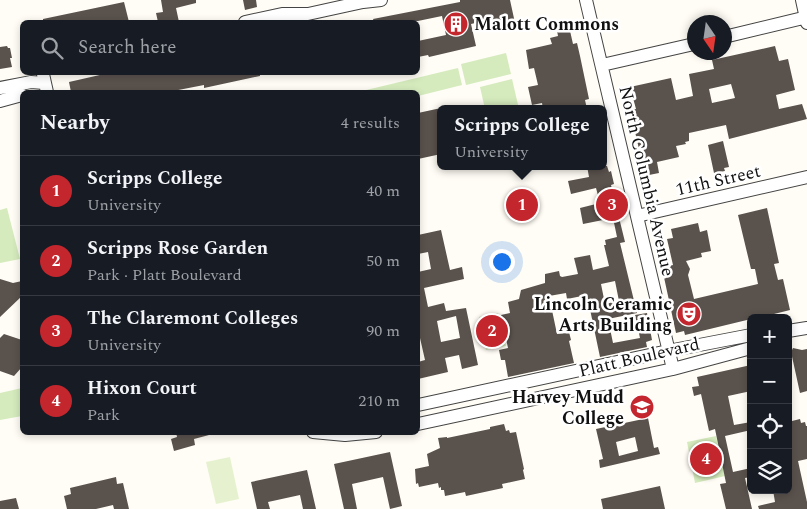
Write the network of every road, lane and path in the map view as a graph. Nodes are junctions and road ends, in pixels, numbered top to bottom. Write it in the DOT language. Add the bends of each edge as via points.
graph roads {
  1 [pos="380,0"];
  2 [pos="586,0"];
  3 [pos="802,0"];
  4 [pos="807,19"];
  5 [pos="254,20"];
  6 [pos="732,35"];
  7 [pos="687,46"];
  8 [pos="602,65"];
  9 [pos="45,83"];
  10 [pos="0,88"];
  11 [pos="33,90"];
  12 [pos="20,96"];
  13 [pos="0,101"];
  14 [pos="807,177"];
  15 [pos="637,216"];
  16 [pos="747,336"];
  17 [pos="747,349"];
  18 [pos="668,351"];
  19 [pos="673,369"];
  20 [pos="420,405"];
  21 [pos="420,424"];
  1 -- 5 [label="street" via="308,14 282,14"];
  2 -- 8 [label="street, North Columbia Avenue"];
  3 -- 4 [label="street"];
  4 -- 6 [label="street"];
  7 -- 8 [label="street"];
  8 -- 15 [label="street, North Columbia Avenue"];
  9 -- 10 [label="street" via="31,82"];
  9 -- 11 [label="street"];
  12 -- 13 [label="street"];
  14 -- 15 [label="street, 11th Street"];
  15 -- 18 [label="street, North Columbia Avenue"];
  16 -- 18 [label="street, Platt Boulevard"];
  17 -- 19 [label="street, Platt Boulevard"];
  18 -- 19 [label="street, North Columbia Avenue"];
  18 -- 20 [label="street, Platt Boulevard"];
  19 -- 21 [label="street, Platt Boulevard"];
}
